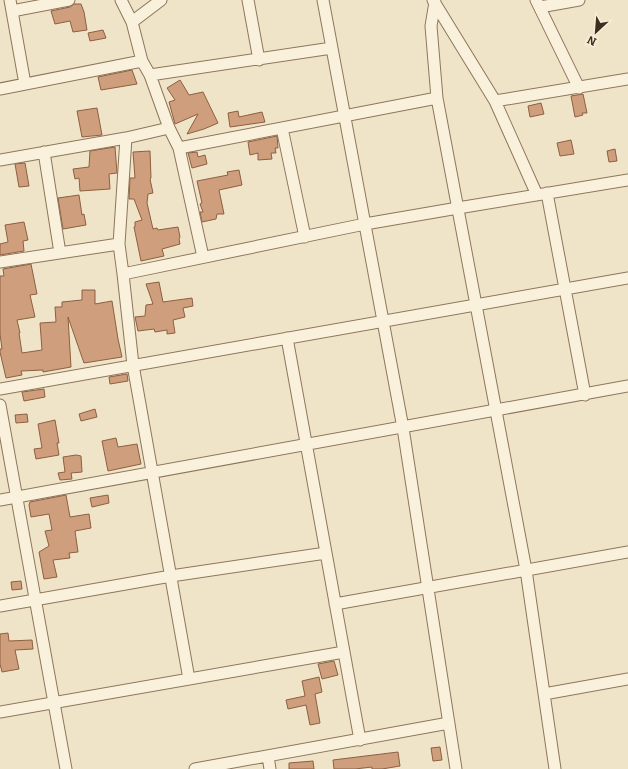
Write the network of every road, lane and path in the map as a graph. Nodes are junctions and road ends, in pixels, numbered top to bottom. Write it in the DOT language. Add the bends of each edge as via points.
graph roads {
  1 [pos="69,0"];
  2 [pos="121,0"];
  3 [pos="161,0"];
  4 [pos="248,0"];
  5 [pos="323,0"];
  6 [pos="579,0"];
  7 [pos="434,1"];
  8 [pos="538,3"];
  9 [pos="11,5"];
  10 [pos="132,22"];
  11 [pos="332,48"];
  12 [pos="259,60"];
  13 [pos="142,61"];
  14 [pos="150,75"];
  15 [pos="628,79"];
  16 [pos="25,84"];
  17 [pos="579,88"];
  18 [pos="0,89"];
  19 [pos="438,98"];
  20 [pos="495,100"];
  21 [pos="345,116"];
  22 [pos="170,128"];
  23 [pos="282,128"];
  24 [pos="126,138"];
  25 [pos="179,148"];
  26 [pos="44,152"];
  27 [pos="0,160"];
  28 [pos="628,180"];
  29 [pos="542,194"];
  30 [pos="458,208"];
  31 [pos="365,224"];
  32 [pos="305,236"];
  33 [pos="119,244"];
  34 [pos="60,253"];
  35 [pos="203,257"];
  36 [pos="0,262"];
  37 [pos="122,274"];
  38 [pos="628,278"];
  39 [pos="565,289"];
  40 [pos="476,305"];
  41 [pos="383,321"];
  42 [pos="287,338"];
  43 [pos="133,365"];
  44 [pos="628,386"];
  45 [pos="0,388"];
  46 [pos="585,395"];
  47 [pos="0,405"];
  48 [pos="496,410"];
  49 [pos="403,428"];
  50 [pos="306,445"];
  51 [pos="152,473"];
  52 [pos="17,497"];
  53 [pos="0,500"];
  54 [pos="628,552"];
  55 [pos="326,553"];
  56 [pos="526,570"];
  57 [pos="171,576"];
  58 [pos="428,588"];
  59 [pos="35,600"];
  60 [pos="335,604"];
  61 [pos="0,606"];
  62 [pos="344,652"];
  63 [pos="189,679"];
  64 [pos="628,679"];
  65 [pos="544,694"];
  66 [pos="54,702"];
  67 [pos="0,712"];
  68 [pos="449,723"];
  69 [pos="360,740"];
  70 [pos="268,756"];
  71 [pos="66,769"];
  72 [pos="195,769"];
  73 [pos="270,769"];
  74 [pos="456,769"];
  75 [pos="555,769"];
  1 -- 9 [label="street"];
  2 -- 10 [label="street"];
  3 -- 10 [label="street"];
  4 -- 12 [label="street"];
  5 -- 11 [label="street"];
  6 -- 8 [label="street"];
  7 -- 19 [label="street" via="431,26"];
  7 -- 20 [label="street"];
  8 -- 17 [label="street"];
  9 -- 16 [label="street"];
  10 -- 13 [label="street"];
  11 -- 12 [label="street"];
  11 -- 21 [label="street"];
  12 -- 14 [label="street"];
  13 -- 14 [label="street"];
  13 -- 16 [label="street"];
  14 -- 22 [label="street"];
  15 -- 17 [label="street"];
  16 -- 18 [label="street"];
  17 -- 20 [label="street"];
  19 -- 21 [label="street"];
  19 -- 30 [label="street"];
  20 -- 29 [label="street"];
  21 -- 23 [label="street"];
  21 -- 31 [label="street"];
  22 -- 24 [label="street"];
  22 -- 25 [label="street"];
  23 -- 25 [label="street"];
  23 -- 32 [label="street"];
  24 -- 26 [label="street"];
  24 -- 33 [label="street"];
  25 -- 35 [label="street"];
  26 -- 27 [label="street"];
  26 -- 34 [label="street"];
  28 -- 29 [label="street"];
  29 -- 30 [label="street"];
  29 -- 39 [label="street"];
  30 -- 31 [label="street"];
  30 -- 40 [label="street"];
  31 -- 32 [label="street"];
  31 -- 41 [label="street"];
  32 -- 35 [label="street"];
  33 -- 34 [label="street"];
  33 -- 37 [label="street"];
  34 -- 36 [label="street"];
  35 -- 37 [label="street"];
  37 -- 43 [label="street"];
  38 -- 39 [label="street"];
  39 -- 40 [label="street"];
  39 -- 46 [label="street"];
  40 -- 41 [label="street"];
  40 -- 48 [label="street"];
  41 -- 42 [label="street"];
  41 -- 49 [label="street"];
  42 -- 43 [label="street"];
  42 -- 50 [label="street"];
  43 -- 45 [label="street"];
  43 -- 51 [label="street"];
  44 -- 46 [label="street"];
  46 -- 48 [label="street"];
  47 -- 52 [label="street"];
  48 -- 49 [label="street"];
  48 -- 56 [label="street"];
  49 -- 50 [label="street"];
  49 -- 58 [label="street"];
  50 -- 51 [label="street"];
  50 -- 55 [label="street"];
  51 -- 52 [label="street"];
  51 -- 57 [label="street"];
  52 -- 53 [label="street"];
  52 -- 59 [label="street"];
  54 -- 56 [label="street"];
  55 -- 57 [label="street"];
  55 -- 60 [label="street"];
  56 -- 58 [label="street"];
  56 -- 65 [label="street"];
  57 -- 59 [label="street"];
  57 -- 63 [label="street"];
  58 -- 60 [label="street"];
  58 -- 68 [label="street"];
  59 -- 61 [label="street"];
  59 -- 66 [label="street"];
  60 -- 62 [label="street"];
  62 -- 63 [label="street"];
  62 -- 69 [label="street"];
  63 -- 66 [label="street"];
  64 -- 65 [label="street"];
  65 -- 75 [label="street"];
  66 -- 67 [label="street"];
  66 -- 71 [label="street"];
  68 -- 69 [label="street"];
  68 -- 74 [label="street"];
  69 -- 70 [label="street"];
  70 -- 72 [label="street"];
  70 -- 73 [label="street"];
}
